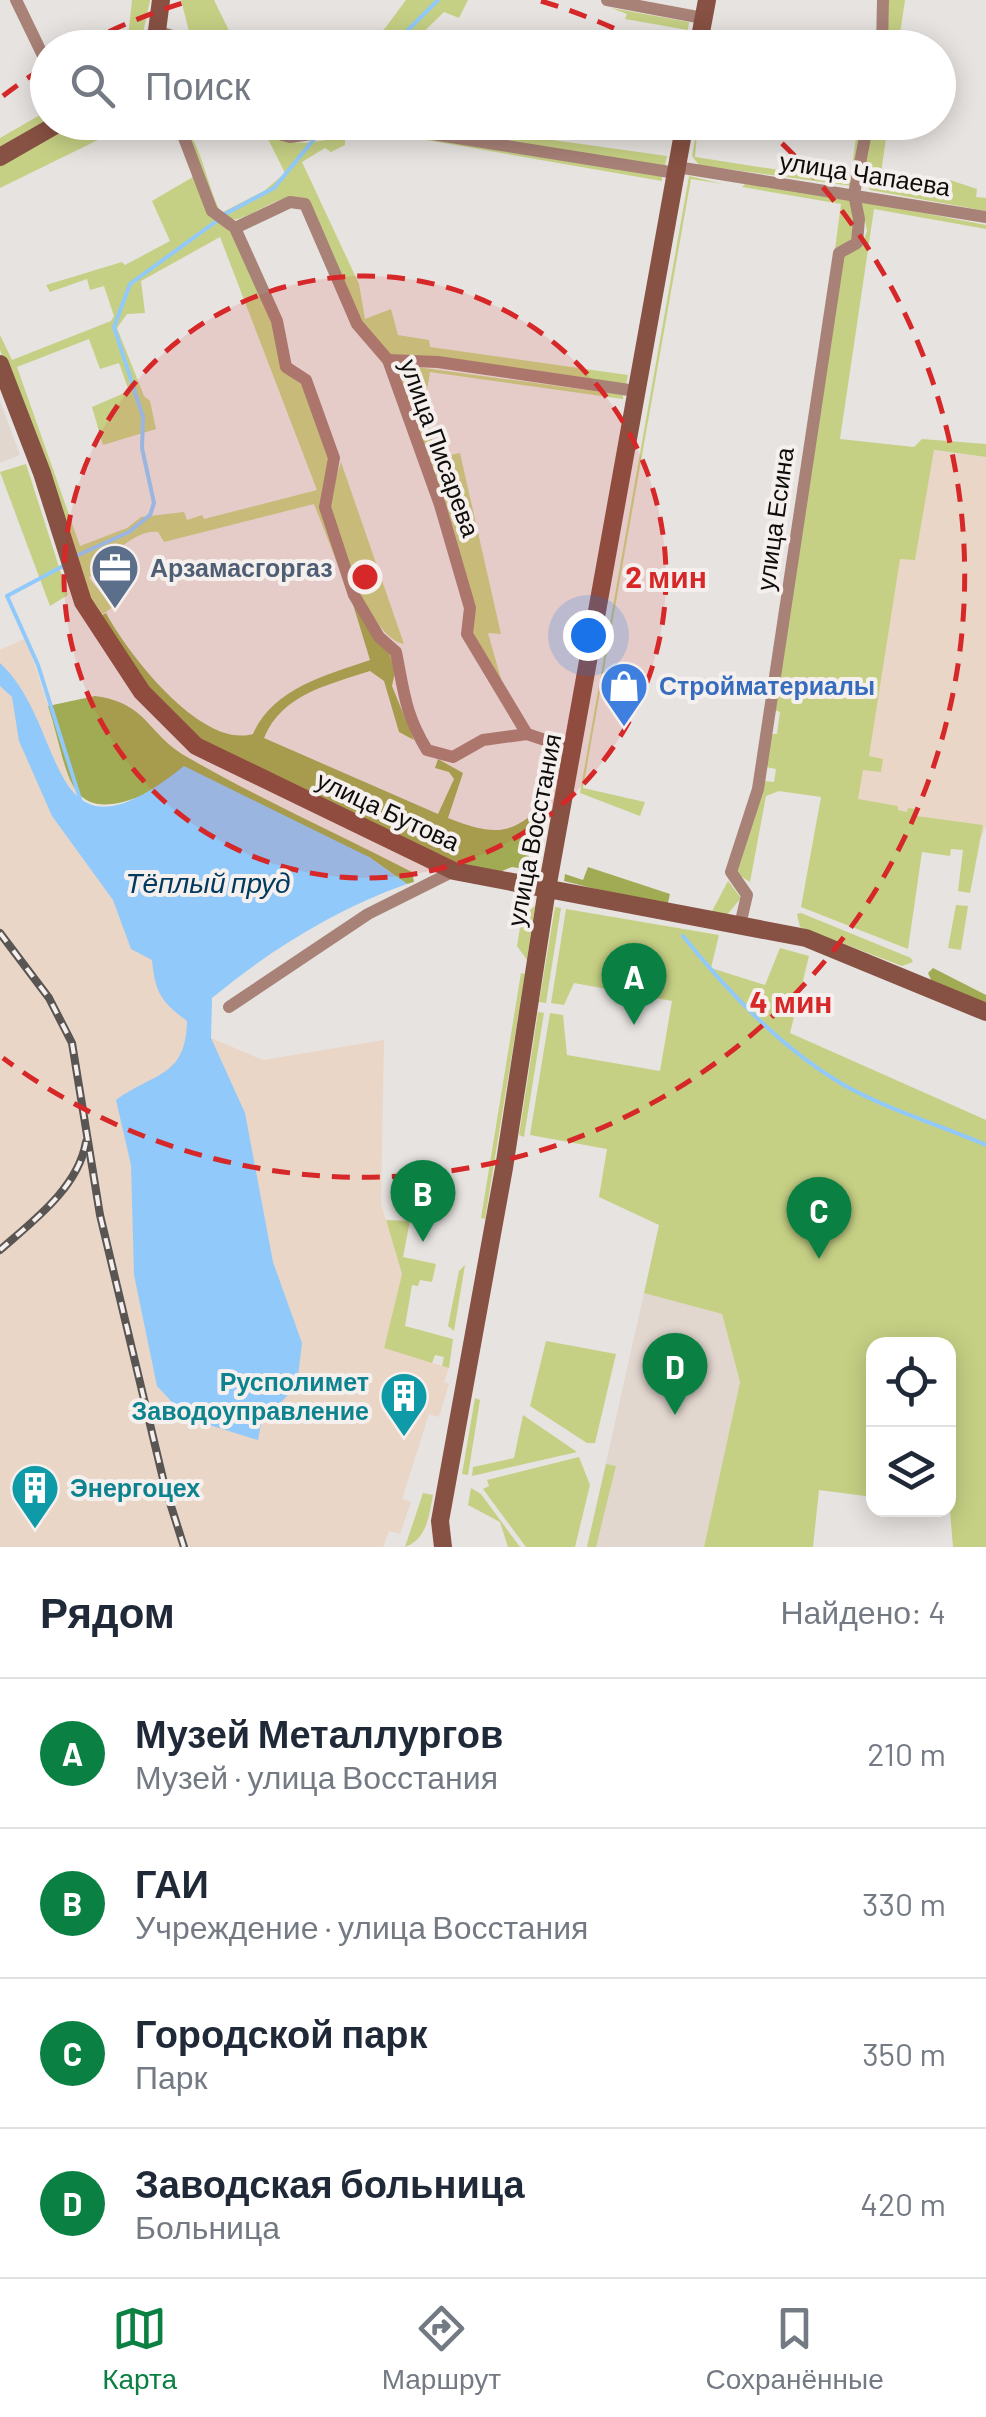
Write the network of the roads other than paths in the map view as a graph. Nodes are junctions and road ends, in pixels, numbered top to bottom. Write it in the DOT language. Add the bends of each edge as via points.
graph roads {
  1 [pos="16,0"];
  2 [pos="160,0"];
  3 [pos="608,0"];
  4 [pos="884,0"];
  5 [pos="705,9"];
  6 [pos="31,30"];
  7 [pos="155,30"];
  8 [pos="883,30"];
  9 [pos="30,140"];
  10 [pos="186,140"];
  11 [pos="485,140"];
  12 [pos="682,140"];
  13 [pos="864,140"];
  14 [pos="0,158"];
  15 [pos="676,170"];
  16 [pos="854,194"];
  17 [pos="986,217"];
  18 [pos="235,228"];
  19 [pos="388,360"];
  20 [pos="0,364"];
  21 [pos="636,390"];
  22 [pos="528,734"];
  23 [pos="575,750"];
  24 [pos="454,871"];
  25 [pos="546,889"];
  26 [pos="740,925"];
  27 [pos="229,1007"];
  28 [pos="986,1012"];
  29 [pos="443,1547"];
  1 -- 6 [label="street"];
  2 -- 7 [label="street"];
  3 -- 5 [label="street"];
  4 -- 8 [label="street"];
  9 -- 14 [label="street"];
  10 -- 18 [label="street" via="212,211"];
  11 -- 15 [label="street, улица Чапаева"];
  12 -- 15 [label="street, улица Восстания"];
  13 -- 16 [label="street, улица Есина"];
  15 -- 16 [label="street, улица Чапаева"];
  15 -- 21 [label="street, улица Восстания"];
  16 -- 17 [label="street, улица Чапаева"];
  16 -- 26 [label="street, улица Есина" via="860,234 858,243 838,253 758,789 731,872 747,895"];
  18 -- 19 [label="street, улица Писарева" via="290,202 305,204 358,324"];
  18 -- 22 [label="street" via="278,321 280,356 306,380 334,458 325,507 354,595 396,652 399,688 426,750 453,757 483,740"];
  19 -- 21 [label="street"];
  19 -- 22 [label="street, улица Писарева" via="460,573 470,608 467,634"];
  20 -- 24 [label="street, улица Бутова" via="82,602 160,714 212,755"];
  21 -- 23 [label="street, улица Восстания"];
  22 -- 23 [label="street"];
  23 -- 25 [label="street, улица Восстания"];
  24 -- 25 [label="street, улица Бутова"];
  24 -- 27 [label="street" via="368,914"];
  25 -- 26 [label="street, улица Бутова"];
  25 -- 29 [label="street, улица Восстания" via="440,1520"];
  26 -- 28 [label="street, улица Бутова" via="806,938"];
}
